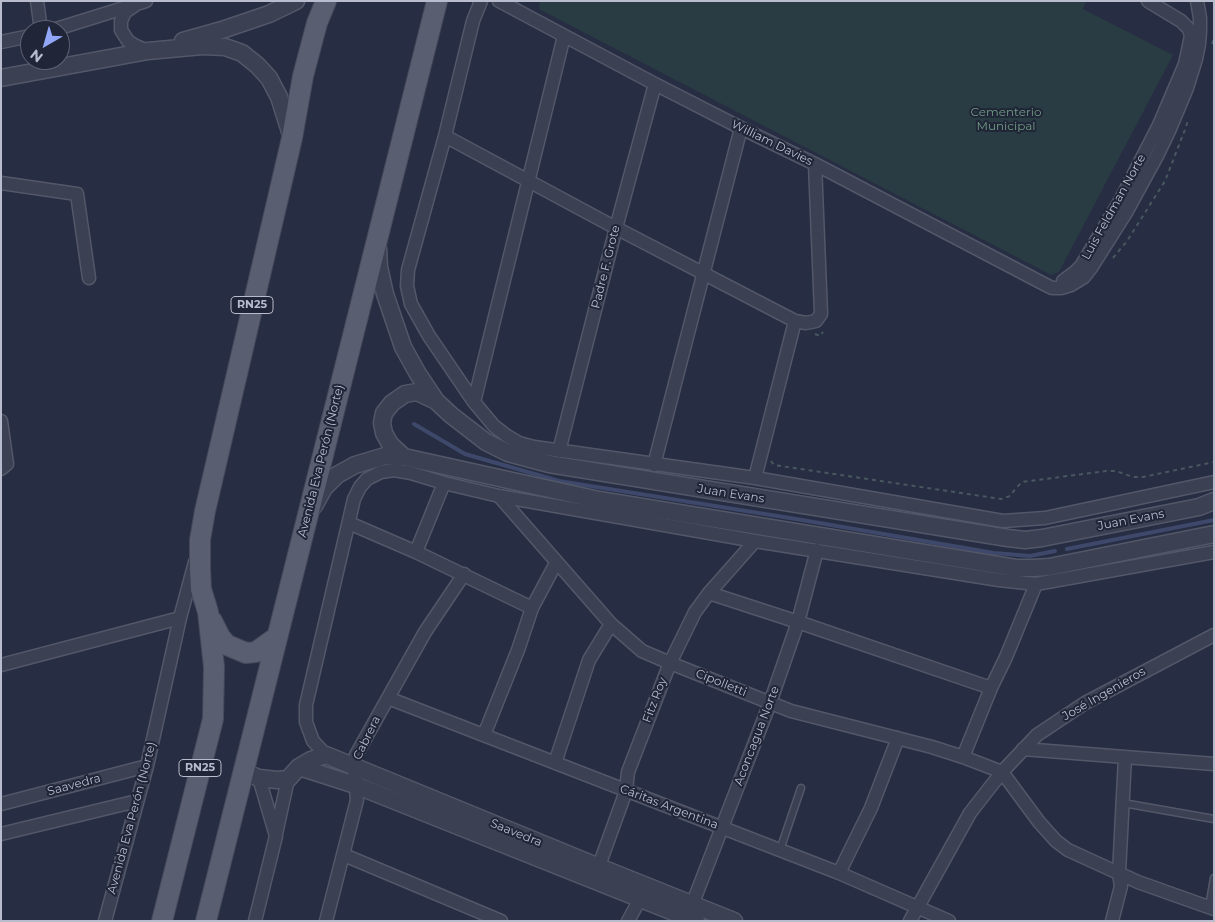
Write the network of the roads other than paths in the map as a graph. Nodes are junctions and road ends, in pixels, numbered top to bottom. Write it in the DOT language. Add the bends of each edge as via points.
graph roads {
  1 [pos="37,1"];
  2 [pos="296,1"];
  3 [pos="326,1"];
  4 [pos="437,1"];
  5 [pos="481,1"];
  6 [pos="499,1"];
  7 [pos="1148,1"];
  8 [pos="1197,1"];
  9 [pos="141,2"];
  10 [pos="1200,18"];
  11 [pos="40,20"];
  12 [pos="1182,21"];
  13 [pos="70,25"];
  14 [pos="564,36"];
  15 [pos="20,38"];
  16 [pos="1,42"];
  17 [pos="148,52"];
  18 [pos="70,62"];
  19 [pos="29,70"];
  20 [pos="1,78"];
  21 [pos="655,84"];
  22 [pos="741,128"];
  23 [pos="445,136"];
  24 [pos="292,138"];
  25 [pos="815,164"];
  26 [pos="1137,181"];
  27 [pos="528,182"];
  28 [pos="1,183"];
  29 [pos="616,228"];
  30 [pos="377,239"];
  31 [pos="703,273"];
  32 [pos="89,278"];
  33 [pos="1046,285"];
  34 [pos="795,321"];
  35 [pos="436,401"];
  36 [pos="474,402"];
  37 [pos="1,421"];
  38 [pos="559,451"];
  39 [pos="404,457"];
  40 [pos="654,465"];
  41 [pos="1,469"];
  42 [pos="755,478"];
  43 [pos="1214,482"];
  44 [pos="444,483"];
  45 [pos="499,496"];
  46 [pos="1214,501"];
  47 [pos="349,523"];
  48 [pos="1214,534"];
  49 [pos="302,536"];
  50 [pos="200,540"];
  51 [pos="755,541"];
  52 [pos="816,550"];
  53 [pos="416,552"];
  54 [pos="1214,552"];
  55 [pos="556,563"];
  56 [pos="464,574"];
  57 [pos="1036,584"];
  58 [pos="708,593"];
  59 [pos="532,608"];
  60 [pos="208,612"];
  61 [pos="180,618"];
  62 [pos="798,622"];
  63 [pos="611,624"];
  64 [pos="1214,635"];
  65 [pos="276,637"];
  66 [pos="670,663"];
  67 [pos="1,665"];
  68 [pos="991,688"];
  69 [pos="388,698"];
  70 [pos="770,703"];
  71 [pos="484,735"];
  72 [pos="898,738"];
  73 [pos="1023,749"];
  74 [pos="326,756"];
  75 [pos="963,757"];
  76 [pos="1124,757"];
  77 [pos="555,763"];
  78 [pos="1214,764"];
  79 [pos="147,766"];
  80 [pos="299,767"];
  81 [pos="354,767"];
  82 [pos="1002,772"];
  83 [pos="252,775"];
  84 [pos="288,778"];
  85 [pos="355,785"];
  86 [pos="802,788"];
  87 [pos="626,791"];
  88 [pos="137,801"];
  89 [pos="1123,803"];
  90 [pos="1,804"];
  91 [pos="1214,819"];
  92 [pos="722,828"];
  93 [pos="1,834"];
  94 [pos="276,836"];
  95 [pos="780,850"];
  96 [pos="344,855"];
  97 [pos="596,873"];
  98 [pos="840,873"];
  99 [pos="1119,873"];
  100 [pos="1214,878"];
  101 [pos="644,892"];
  102 [pos="918,907"];
  103 [pos="1212,908"];
  104 [pos="692,914"];
  105 [pos="104,921"];
  106 [pos="162,921"];
  107 [pos="206,921"];
  108 [pos="256,921"];
  109 [pos="326,921"];
  110 [pos="501,921"];
  111 [pos="628,921"];
  112 [pos="734,921"];
  113 [pos="910,921"];
  114 [pos="949,921"];
  115 [pos="1112,921"];
  1 -- 11 [label="street"];
  2 -- 17 [label="street" via="269,14"];
  3 -- 24 [label="main road, Avenida Eva Perón (Norte) / RN25" via="316,23"];
  4 -- 30 [label="main road, Avenida Eva Perón (Norte)"];
  5 -- 23 [label="street" via="473,21"];
  6 -- 14 [label="street, William Davies"];
  7 -- 12 [label="street"];
  8 -- 10 [label="street, Luis Feldman Norte"];
  9 -- 13 [label="street"];
  9 -- 17 [label="street" via="125,12 121,30 128,40"];
  10 -- 12 [label="street" via="1195,22"];
  10 -- 26 [label="street, Luis Feldman Norte" via="1199,44 1187,88 1157,156"];
  12 -- 26 [label="street, Luis Feldman Norte" via="1190,36 1186,64"];
  14 -- 21 [label="street, William Davies"];
  14 -- 27 [label="street"];
  15 -- 16 [label="street"];
  17 -- 18 [label="street"];
  17 -- 24 [label="street" via="202,46 225,47 242,53 269,78"];
  19 -- 20 [label="street"];
  21 -- 22 [label="street, William Davies"];
  21 -- 29 [label="street, Padre F. Grote"];
  22 -- 25 [label="street, William Davies"];
  22 -- 31 [label="street"];
  23 -- 27 [label="street"];
  23 -- 36 [label="street, Juan Evans" via="408,270 407,286 411,304 429,336"];
  24 -- 50 [label="main road, Avenida Eva Perón (Norte) / RN25"];
  25 -- 33 [label="street, William Davies"];
  25 -- 34 [label="street" via="821,314 816,321"];
  26 -- 33 [label="street, Luis Feldman Norte" via="1084,277 1061,288"];
  27 -- 29 [label="street"];
  27 -- 36 [label="street"];
  28 -- 32 [label="street" via="77,194"];
  29 -- 31 [label="street"];
  29 -- 38 [label="street, Padre F. Grote"];
  30 -- 35 [label="street, Juan Evans" via="385,294 403,346"];
  30 -- 49 [label="main road, Avenida Eva Perón (Norte)"];
  31 -- 34 [label="street"];
  31 -- 40 [label="street"];
  34 -- 42 [label="street"];
  35 -- 39 [label="street" via="417,392 405,394 384,414 384,433"];
  35 -- 46 [label="street, Juan Evans" via="486,442 508,453 549,464 1008,538 1042,538 1199,507"];
  36 -- 38 [label="street, Juan Evans" via="506,436 519,443"];
  37 -- 41 [label="street" via="7,464"];
  38 -- 40 [label="street, Juan Evans"];
  39 -- 48 [label="street" via="600,500 1016,568 1049,567"];
  39 -- 49 [label="street" via="372,459 337,475 317,499"];
  40 -- 42 [label="street, Juan Evans"];
  42 -- 43 [label="street, Juan Evans" via="1003,521 1045,518"];
  44 -- 45 [label="street"];
  44 -- 47 [label="street" via="394,470 381,472 367,479 360,488"];
  44 -- 53 [label="street"];
  45 -- 51 [label="street"];
  45 -- 55 [label="street, Cipolletti"];
  47 -- 53 [label="street"];
  47 -- 74 [label="street" via="306,705 306,722 313,741"];
  49 -- 65 [label="main road, Avenida Eva Perón (Norte)"];
  50 -- 60 [label="main road, Avenida Eva Perón (Norte) / RN25" via="201,589"];
  50 -- 61 [label="street, Avenida Eva Perón (Norte)"];
  51 -- 52 [label="street"];
  51 -- 58 [label="street, Fitz Roy"];
  52 -- 57 [label="street"];
  52 -- 62 [label="street, Aconcagua Norte"];
  53 -- 56 [label="street"];
  54 -- 57 [label="street"];
  55 -- 59 [label="street"];
  55 -- 63 [label="street, Cipolletti"];
  56 -- 59 [label="street"];
  56 -- 69 [label="street, Cabrera"];
  57 -- 68 [label="street"];
  58 -- 62 [label="street"];
  58 -- 66 [label="street, Fitz Roy"];
  59 -- 71 [label="street"];
  60 -- 65 [label="main road" via="220,637 246,653 256,652"];
  60 -- 106 [label="main road, Avenida Eva Perón (Norte) / RN25" via="214,668 213,719"];
  61 -- 67 [label="street"];
  61 -- 79 [label="street, Avenida Eva Perón (Norte)"];
  62 -- 68 [label="street"];
  62 -- 70 [label="street, Aconcagua Norte"];
  63 -- 66 [label="street, Cipolletti" via="642,650"];
  63 -- 77 [label="street" via="589,660"];
  64 -- 73 [label="street, José Ingenieros" via="1085,703 1037,735"];
  65 -- 83 [label="main road, Avenida Eva Perón (Norte)"];
  66 -- 70 [label="street, Cipolletti"];
  66 -- 87 [label="street, Fitz Roy" via="628,772"];
  68 -- 75 [label="street"];
  69 -- 71 [label="street, Cáritas Argentina"];
  69 -- 81 [label="street, Cabrera" via="356,755"];
  70 -- 72 [label="street, Cipolletti"];
  70 -- 92 [label="street, Aconcagua Norte"];
  71 -- 77 [label="street, Cáritas Argentina"];
  72 -- 75 [label="street, Cipolletti"];
  72 -- 98 [label="street" via="871,808"];
  73 -- 76 [label="street"];
  73 -- 82 [label="street, José Ingenieros"];
  74 -- 80 [label="street"];
  74 -- 81 [label="street, Saavedra"];
  75 -- 82 [label="street, Cipolletti"];
  76 -- 78 [label="street"];
  76 -- 89 [label="street"];
  77 -- 87 [label="street, Cáritas Argentina"];
  79 -- 88 [label="street, Avenida Eva Perón (Norte)"];
  79 -- 90 [label="street, Saavedra"];
  80 -- 84 [label="street"];
  80 -- 85 [label="street, Saavedra"];
  81 -- 85 [label="street, Cabrera"];
  81 -- 97 [label="street, Saavedra"];
  82 -- 99 [label="street" via="1056,841 1068,850"];
  82 -- 102 [label="street, José Ingenieros" via="970,813"];
  83 -- 84 [label="street" via="277,780"];
  83 -- 94 [label="street"];
  83 -- 107 [label="main road, Avenida Eva Perón (Norte)"];
  84 -- 94 [label="street"];
  85 -- 96 [label="street, Cabrera" via="357,800"];
  85 -- 97 [label="street, Saavedra"];
  86 -- 95 [label="lane"];
  87 -- 92 [label="street, Cáritas Argentina"];
  87 -- 97 [label="street, Fitz Roy"];
  88 -- 93 [label="street"];
  88 -- 105 [label="street, Avenida Eva Perón (Norte)"];
  89 -- 91 [label="lane"];
  89 -- 99 [label="street"];
  92 -- 95 [label="street, Cáritas Argentina"];
  92 -- 104 [label="street, Aconcagua Norte"];
  94 -- 108 [label="street"];
  95 -- 98 [label="street, Cáritas Argentina"];
  96 -- 109 [label="street, Cabrera"];
  96 -- 110 [label="street"];
  97 -- 101 [label="street, Saavedra"];
  98 -- 102 [label="street, Cáritas Argentina"];
  99 -- 103 [label="street"];
  99 -- 115 [label="street" via="1121,886"];
  100 -- 103 [label="lane"];
  101 -- 104 [label="street, Saavedra"];
  101 -- 111 [label="street"];
  102 -- 113 [label="street, José Ingenieros"];
  102 -- 114 [label="street, Cáritas Argentina"];
  104 -- 112 [label="street, Saavedra"];
}
